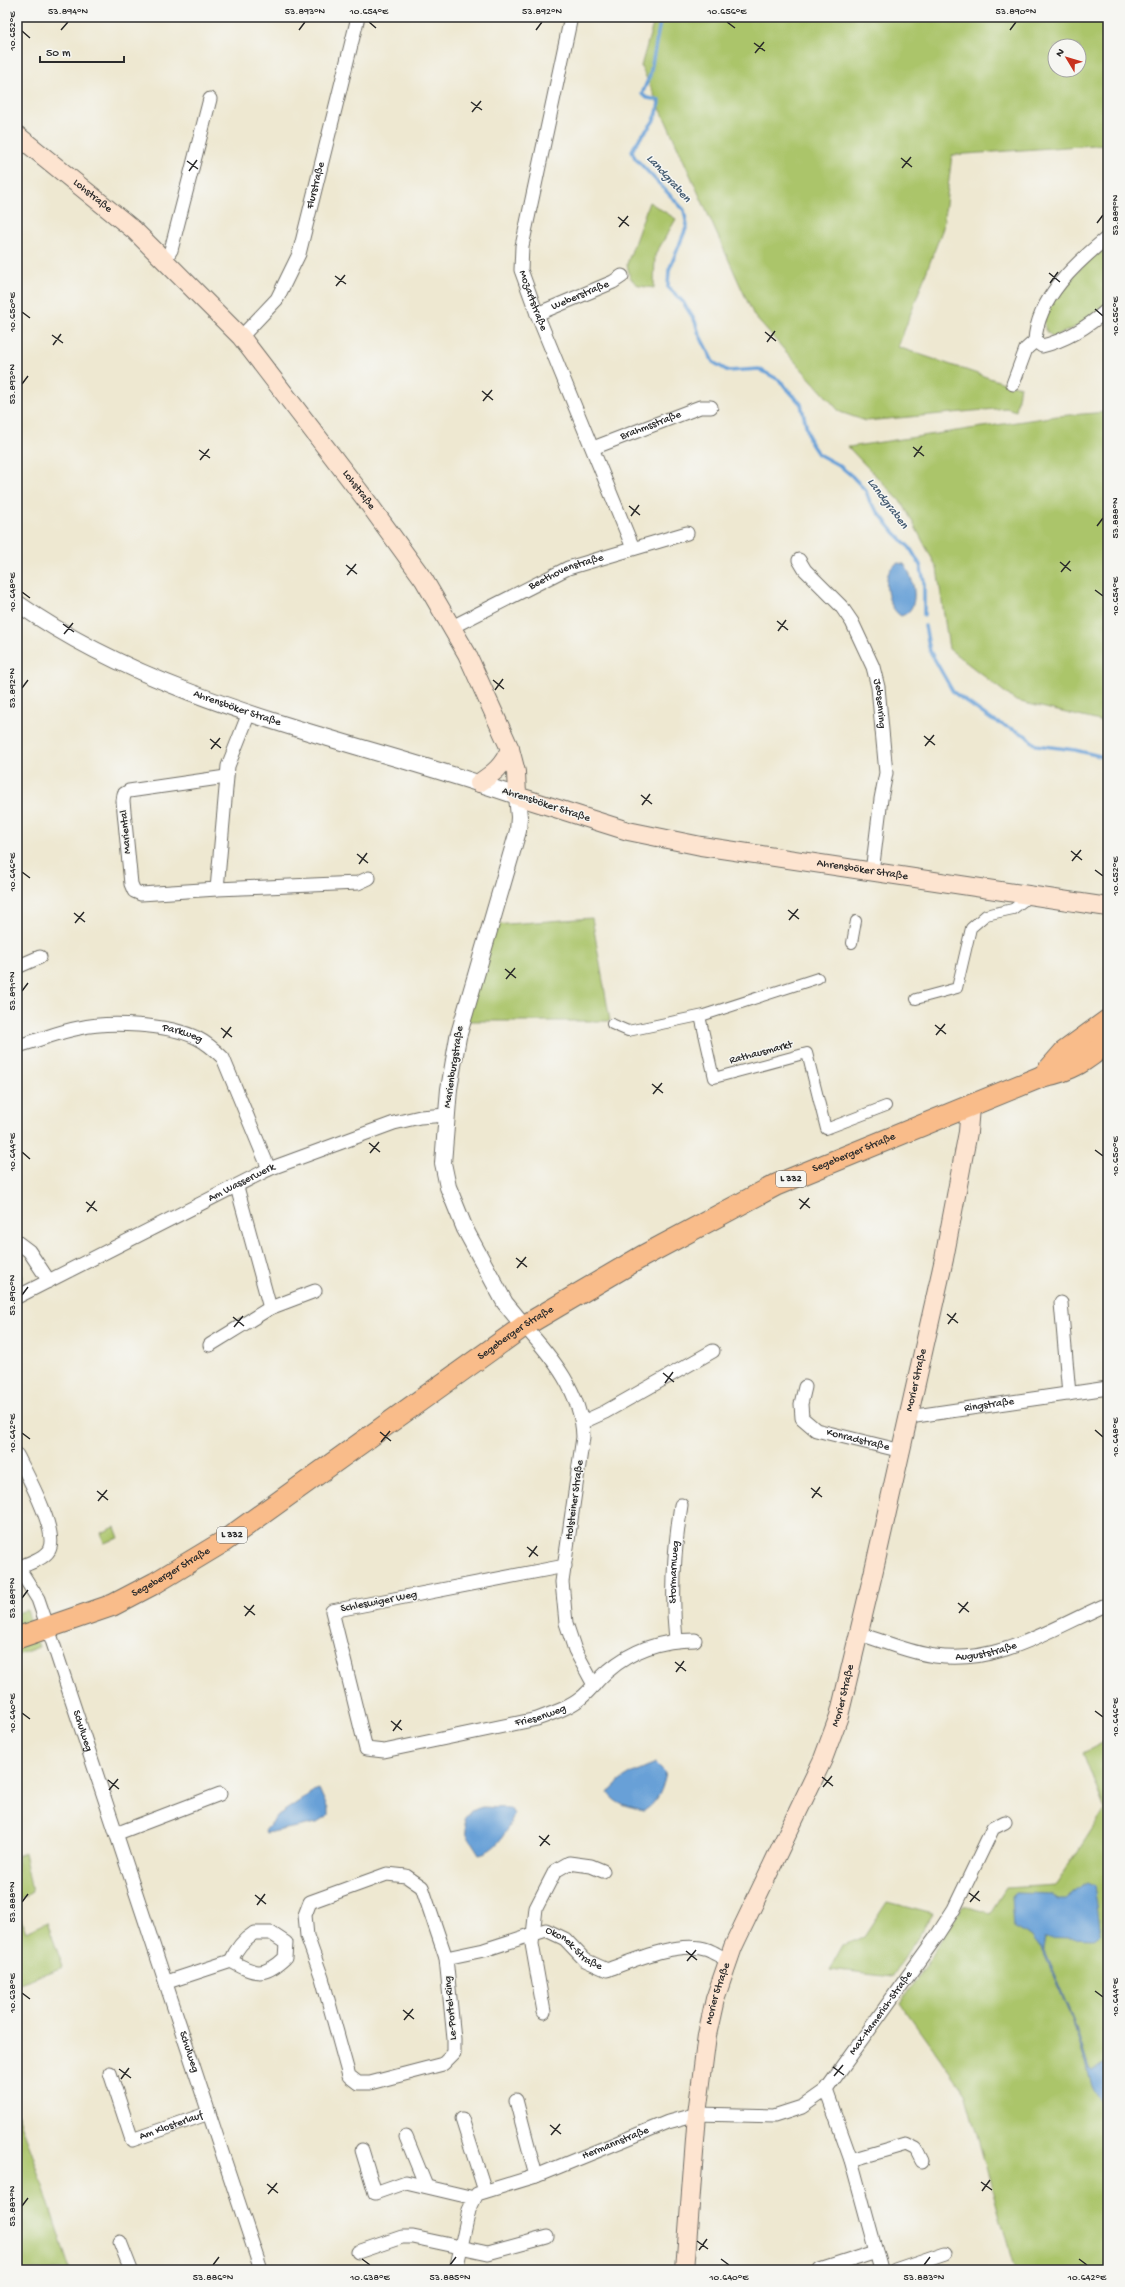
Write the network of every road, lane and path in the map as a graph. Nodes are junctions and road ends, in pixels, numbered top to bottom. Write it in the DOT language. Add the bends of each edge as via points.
graph roads {
  1 [pos="358,17"];
  2 [pos="571,17"];
  3 [pos="210,99"];
  4 [pos="17,135"];
  5 [pos="1108,237"];
  6 [pos="165,260"];
  7 [pos="622,276"];
  8 [pos="1108,309"];
  9 [pos="537,314"];
  10 [pos="241,337"];
  11 [pos="1034,341"];
  12 [pos="1013,384"];
  13 [pos="710,407"];
  14 [pos="593,448"];
  15 [pos="687,533"];
  16 [pos="633,548"];
  17 [pos="799,560"];
  18 [pos="17,603"];
  19 [pos="452,627"];
  20 [pos="249,713"];
  21 [pos="510,749"];
  22 [pos="226,777"];
  23 [pos="480,783"];
  24 [pos="517,796"];
  25 [pos="872,872"];
  26 [pos="369,878"];
  27 [pos="217,889"];
  28 [pos="1030,896"];
  29 [pos="1107,908"];
  30 [pos="856,921"];
  31 [pos="852,943"];
  32 [pos="40,956"];
  33 [pos="17,967"];
  34 [pos="818,978"];
  35 [pos="916,999"];
  36 [pos="700,1016"];
  37 [pos="1108,1020"];
  38 [pos="612,1024"];
  39 [pos="1108,1042"];
  40 [pos="17,1046"];
  41 [pos="1043,1076"];
  42 [pos="886,1106"];
  43 [pos="970,1107"];
  44 [pos="446,1115"];
  45 [pos="269,1169"];
  46 [pos="237,1187"];
  47 [pos="17,1242"];
  48 [pos="49,1281"];
  49 [pos="315,1291"];
  50 [pos="17,1297"];
  51 [pos="1061,1303"];
  52 [pos="270,1308"];
  53 [pos="524,1326"];
  54 [pos="210,1345"];
  55 [pos="713,1350"];
  56 [pos="805,1386"];
  57 [pos="1108,1388"];
  58 [pos="1070,1394"];
  59 [pos="909,1417"];
  60 [pos="583,1422"];
  61 [pos="902,1451"];
  62 [pos="17,1455"];
  63 [pos="681,1505"];
  64 [pos="565,1566"];
  65 [pos="18,1567"];
  66 [pos="1108,1604"];
  67 [pos="48,1628"];
  68 [pos="859,1634"];
  69 [pos="17,1638"];
  70 [pos="676,1640"];
  71 [pos="695,1640"];
  72 [pos="594,1685"];
  73 [pos="366,1749"];
  74 [pos="220,1794"];
  75 [pos="1005,1822"];
  76 [pos="118,1833"];
  77 [pos="603,1871"];
  78 [pos="534,1934"];
  79 [pos="307,1936"];
  80 [pos="286,1943"];
  81 [pos="446,1958"];
  82 [pos="728,1960"];
  83 [pos="231,1961"];
  84 [pos="167,1982"];
  85 [pos="544,2012"];
  86 [pos="110,2073"];
  87 [pos="826,2090"];
  88 [pos="516,2100"];
  89 [pos="209,2113"];
  90 [pos="697,2114"];
  91 [pos="462,2119"];
  92 [pos="406,2136"];
  93 [pos="362,2150"];
  94 [pos="851,2160"];
  95 [pos="922,2161"];
  96 [pos="536,2176"];
  97 [pos="426,2186"];
  98 [pos="485,2191"];
  99 [pos="474,2198"];
  100 [pos="547,2237"];
  101 [pos="120,2242"];
  102 [pos="460,2247"];
  103 [pos="358,2252"];
  104 [pos="876,2252"];
  105 [pos="945,2253"];
  106 [pos="131,2270"];
  107 [pos="261,2270"];
  108 [pos="456,2270"];
  109 [pos="685,2270"];
  110 [pos="820,2270"];
  111 [pos="881,2270"];
  112 [pos="895,2270"];
  1 -- 10 [label="street, Flurstraße" via="299,254 277,299"];
  2 -- 9 [label="street, Mozartstraße" via="520,259 521,270"];
  3 -- 6 [label="street" via="171,250"];
  4 -- 6 [label="main road, Lohstraße" via="134,230"];
  5 -- 11 [label="street" via="1082,258 1051,296 1035,331"];
  6 -- 10 [label="main road, Lohstraße"];
  7 -- 9 [label="street, Weberstraße"];
  8 -- 11 [label="street" via="1061,342 1042,346"];
  9 -- 14 [label="street, Mozartstraße"];
  10 -- 19 [label="main road, Lohstraße" via="366,500 424,580"];
  11 -- 12 [label="street" via="1026,349"];
  13 -- 14 [label="street, Brahmsstraße" via="700,407"];
  14 -- 16 [label="street, Mozartstraße"];
  15 -- 16 [label="street, Beethovenstraße"];
  16 -- 19 [label="street, Beethovenstraße" via="555,574"];
  17 -- 25 [label="street, Jebsenring" via="805,570 841,606 852,622 873,667 878,687 886,773 880,799"];
  18 -- 20 [label="street, Ahrensböker Straße" via="88,646 146,674"];
  19 -- 21 [label="main road, Lohstraße"];
  20 -- 22 [label="street"];
  20 -- 23 [label="street, Ahrensböker Straße"];
  21 -- 23 [label="main road" via="505,762"];
  21 -- 24 [label="main road, Lohstraße" via="516,772"];
  22 -- 27 [label="street"];
  22 -- 27 [label="street, Mariental" via="130,791 124,794 123,800 131,884 134,891 141,894"];
  23 -- 24 [label="street, Ahrensböker Straße"];
  24 -- 25 [label="main road, Ahrensböker Straße" via="640,834"];
  24 -- 44 [label="street, Marienburgstraße" via="518,831 461,1024"];
  25 -- 28 [label="main road, Ahrensböker Straße"];
  26 -- 27 [label="street, Mariental" via="358,883"];
  28 -- 29 [label="main road, Ahrensböker Straße"];
  28 -- 35 [label="street" via="1013,909 986,915 971,928 957,988"];
  30 -- 31 [label="street"];
  32 -- 33 [label="street"];
  34 -- 36 [label="street"];
  36 -- 38 [label="street" via="628,1031"];
  36 -- 42 [label="street, Rathausmarkt" via="714,1078 807,1053 826,1129"];
  37 -- 41 [label="main road, Segeberger Straße / L 332" via="1064,1052"];
  39 -- 41 [label="main road, Segeberger Straße / L 332" via="1091,1057 1064,1072"];
  40 -- 45 [label="street, Parkweg" via="61,1032 103,1024 178,1031 196,1037 211,1046 223,1058"];
  41 -- 43 [label="main road, Segeberger Straße / L 332"];
  43 -- 53 [label="main road, Segeberger Straße / L 332" via="776,1186 599,1280"];
  43 -- 59 [label="main road, Morier Straße" via="968,1132 944,1260"];
  44 -- 45 [label="street, Am Wasserwerk" via="394,1123"];
  44 -- 53 [label="street, Marienburgstraße" via="443,1163 448,1187 465,1228 505,1303"];
  45 -- 46 [label="street, Am Wasserwerk"];
  46 -- 48 [label="street, Am Wasserwerk"];
  46 -- 52 [label="street"];
  47 -- 48 [label="street" via="29,1251"];
  48 -- 50 [label="street, Am Wasserwerk"];
  49 -- 52 [label="street"];
  51 -- 58 [label="street"];
  52 -- 54 [label="street"];
  53 -- 60 [label="street, Holsteiner Straße" via="544,1348 573,1392"];
  53 -- 67 [label="main road, Segeberger Straße / L 332" via="223,1542 113,1605"];
  55 -- 60 [label="street"];
  56 -- 61 [label="street, Konradstraße" via="801,1404 802,1418 816,1430"];
  57 -- 58 [label="street, Ringstraße"];
  58 -- 59 [label="street, Ringstraße"];
  59 -- 61 [label="main road, Morier Straße"];
  60 -- 64 [label="street, Holsteiner Straße"];
  61 -- 68 [label="main road, Morier Straße"];
  62 -- 65 [label="street" via="50,1526 52,1543 49,1551"];
  63 -- 70 [label="street, Stormarnweg" via="674,1572 673,1613"];
  64 -- 72 [label="street, Holsteiner Straße" via="562,1582 566,1623 575,1650"];
  64 -- 73 [label="street, Schleswiger Weg" via="332,1611"];
  65 -- 67 [label="street, Schulweg" via="38,1599"];
  66 -- 68 [label="street, Auguststraße" via="1025,1643 1004,1651 978,1656 934,1656"];
  67 -- 69 [label="main road, Segeberger Straße / L 332"];
  67 -- 76 [label="street, Schulweg"];
  68 -- 82 [label="main road, Morier Straße" via="839,1716 823,1759"];
  70 -- 71 [label="street, Friesenweg"];
  70 -- 72 [label="street, Friesenweg" via="635,1651"];
  72 -- 73 [label="street, Friesenweg" via="581,1698 560,1711 537,1719 384,1751"];
  74 -- 76 [label="street"];
  75 -- 87 [label="street, Max-Hamerich-Straße" via="993,1828 954,1909"];
  76 -- 84 [label="street, Schulweg"];
  77 -- 78 [label="street, Okonek-Straße" via="591,1866 569,1863 555,1871 536,1908"];
  78 -- 81 [label="street, Okonek-Straße" via="484,1950"];
  78 -- 82 [label="street, Okonek-Straße" via="546,1930 565,1938 585,1960 606,1970 674,1949 689,1947 708,1950"];
  78 -- 85 [label="street, Okonek-Straße" via="532,1944"];
  79 -- 80 [label="street"];
  79 -- 81 [label="street, Le-Portel-Ring" via="305,1914 310,1902 388,1874 406,1876 422,1886"];
  79 -- 81 [label="street, Le-Portel-Ring" via="322,1978 349,2076 358,2083 370,2083 443,2064 454,2053"];
  80 -- 83 [label="street" via="272,1933 254,1933 246,1938"];
  80 -- 83 [label="street" via="285,1958 275,1968 265,1972 249,1971"];
  82 -- 90 [label="main road, Morier Straße" via="707,2035"];
  83 -- 84 [label="street"];
  84 -- 89 [label="street, Schulweg"];
  86 -- 89 [label="street, Am Klosterlauf" via="132,2140"];
  87 -- 90 [label="street, Max-Hamerich-Straße" via="802,2107 774,2116"];
  87 -- 94 [label="street"];
  88 -- 96 [label="street"];
  89 -- 107 [label="street, Schulweg"];
  90 -- 96 [label="street, Hermannstraße" via="668,2122"];
  90 -- 109 [label="main road, Morier Straße"];
  91 -- 98 [label="street"];
  92 -- 97 [label="street"];
  93 -- 97 [label="street" via="375,2192 406,2182"];
  94 -- 95 [label="street" via="906,2144 916,2149"];
  94 -- 104 [label="street"];
  96 -- 98 [label="street, Hermannstraße"];
  97 -- 99 [label="street"];
  98 -- 99 [label="street, Hermannstraße"];
  99 -- 102 [label="street" via="468,2210"];
  100 -- 102 [label="street" via="488,2253"];
  101 -- 106 [label="street"];
  102 -- 103 [label="street" via="402,2236"];
  102 -- 108 [label="street"];
  104 -- 110 [label="street"];
  104 -- 111 [label="street"];
  105 -- 112 [label="street"];
}
